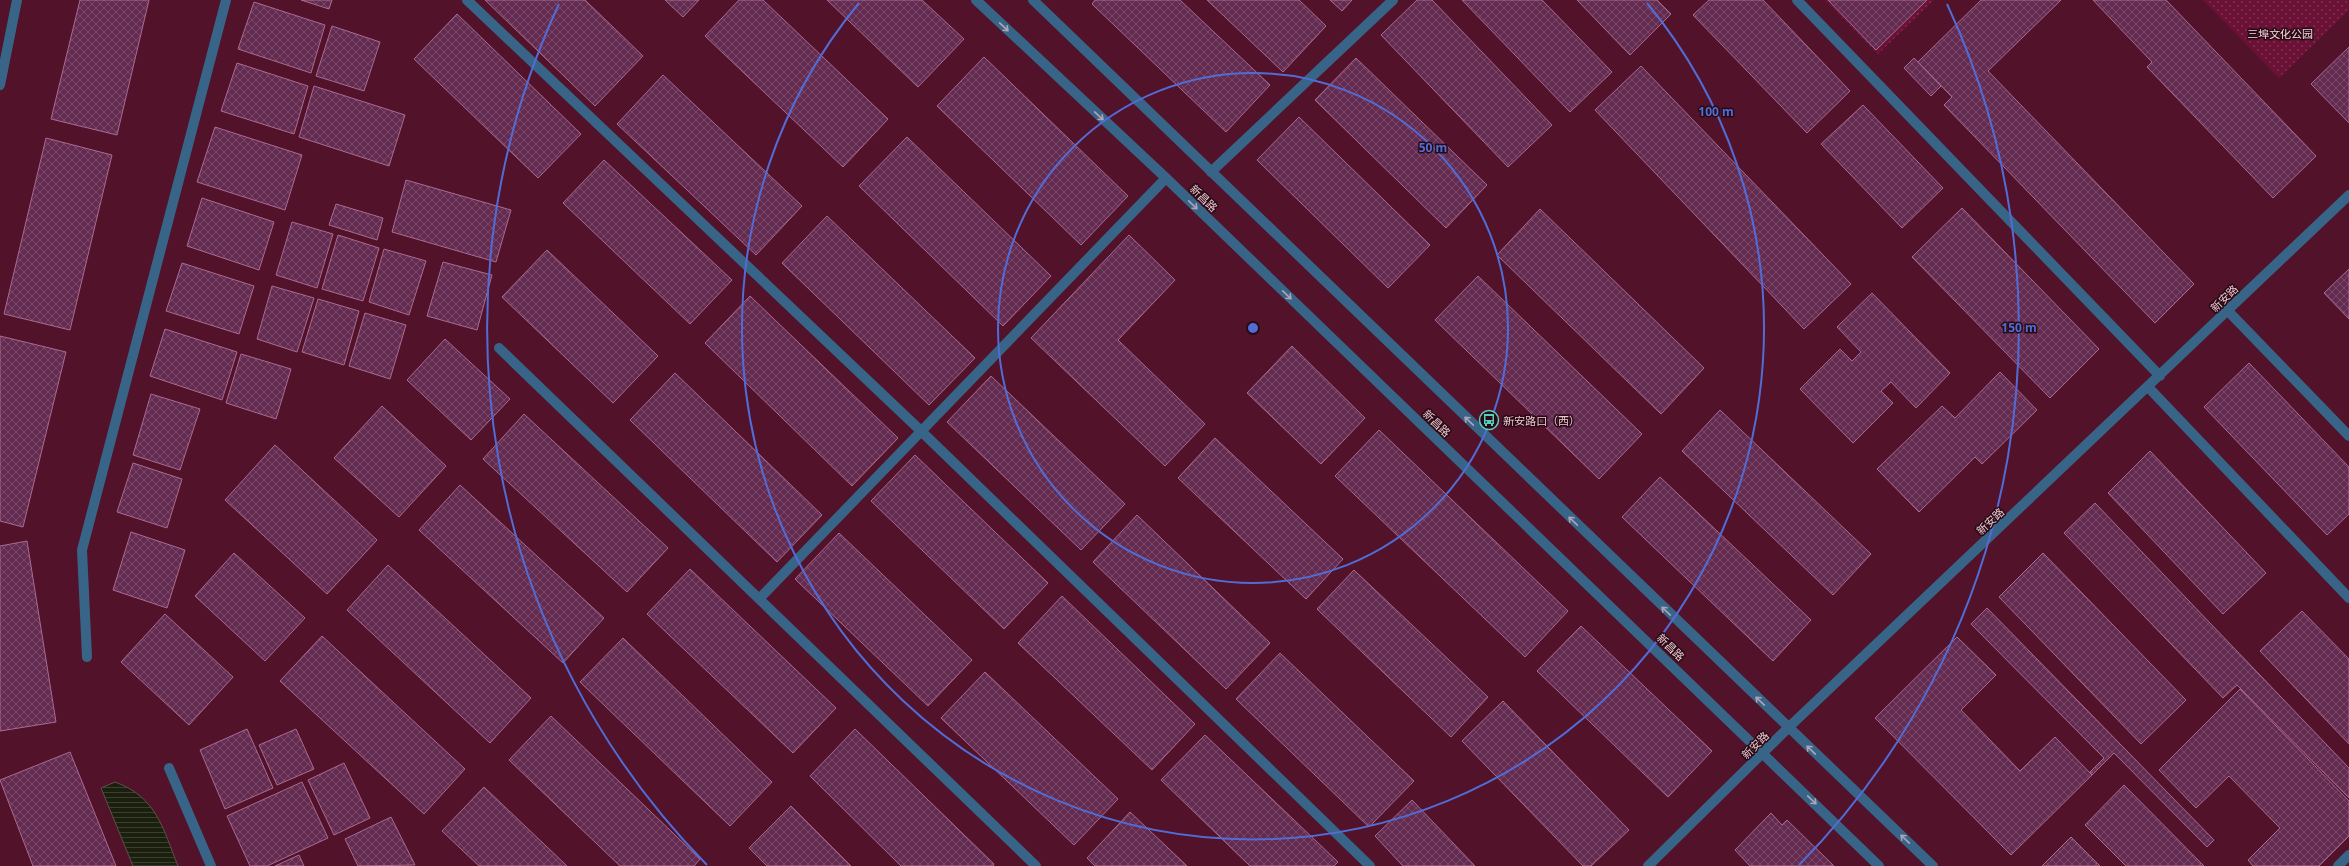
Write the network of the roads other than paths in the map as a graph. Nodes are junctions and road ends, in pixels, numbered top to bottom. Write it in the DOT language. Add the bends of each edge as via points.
graph roads {
  1 [pos="17,0"];
  2 [pos="226,0"];
  3 [pos="467,0"];
  4 [pos="976,0"];
  5 [pos="1033,0"];
  6 [pos="1393,0"];
  7 [pos="1797,0"];
  8 [pos="0,85"];
  9 [pos="1211,172"];
  10 [pos="1166,178"];
  11 [pos="2349,195"];
  12 [pos="2228,311"];
  13 [pos="499,348"];
  14 [pos="2160,376"];
  15 [pos="2148,388"];
  16 [pos="921,430"];
  17 [pos="2349,436"];
  18 [pos="2349,598"];
  19 [pos="759,599"];
  20 [pos="87,657"];
  21 [pos="1788,728"];
  22 [pos="1764,753"];
  23 [pos="169,768"];
  24 [pos="2349,855"];
  25 [pos="211,866"];
  26 [pos="1036,866"];
  27 [pos="1370,866"];
  28 [pos="1648,866"];
  29 [pos="1879,866"];
  30 [pos="1933,866"];
  31 [pos="2338,866"];
  1 -- 8 [label="street"];
  2 -- 20 [label="street" via="82,550"];
  3 -- 16 [label="street"];
  4 -- 10 [label="street, 新昌路, one-way"];
  5 -- 9 [label="street, 新昌路"];
  6 -- 9 [label="street"];
  7 -- 14 [label="street"];
  21 -- 9 [label="street, 新昌路, one-way"];
  10 -- 16 [label="street"];
  10 -- 22 [label="street, 新昌路, one-way"];
  11 -- 12 [label="street, 新安路"];
  12 -- 14 [label="street, 新安路"];
  12 -- 17 [label="street"];
  13 -- 19 [label="street"];
  14 -- 15 [label="street, 新安路"];
  15 -- 18 [label="street"];
  15 -- 21 [label="street, 新安路"];
  16 -- 19 [label="street"];
  16 -- 27 [label="street"];
  19 -- 26 [label="street"];
  21 -- 22 [label="street, 新安路"];
  30 -- 21 [label="street, 新昌路, one-way"];
  22 -- 28 [label="street, 新安路"];
  22 -- 29 [label="street, 新昌路, one-way"];
  23 -- 25 [label="street"];
  24 -- 31 [label="street"];
}
